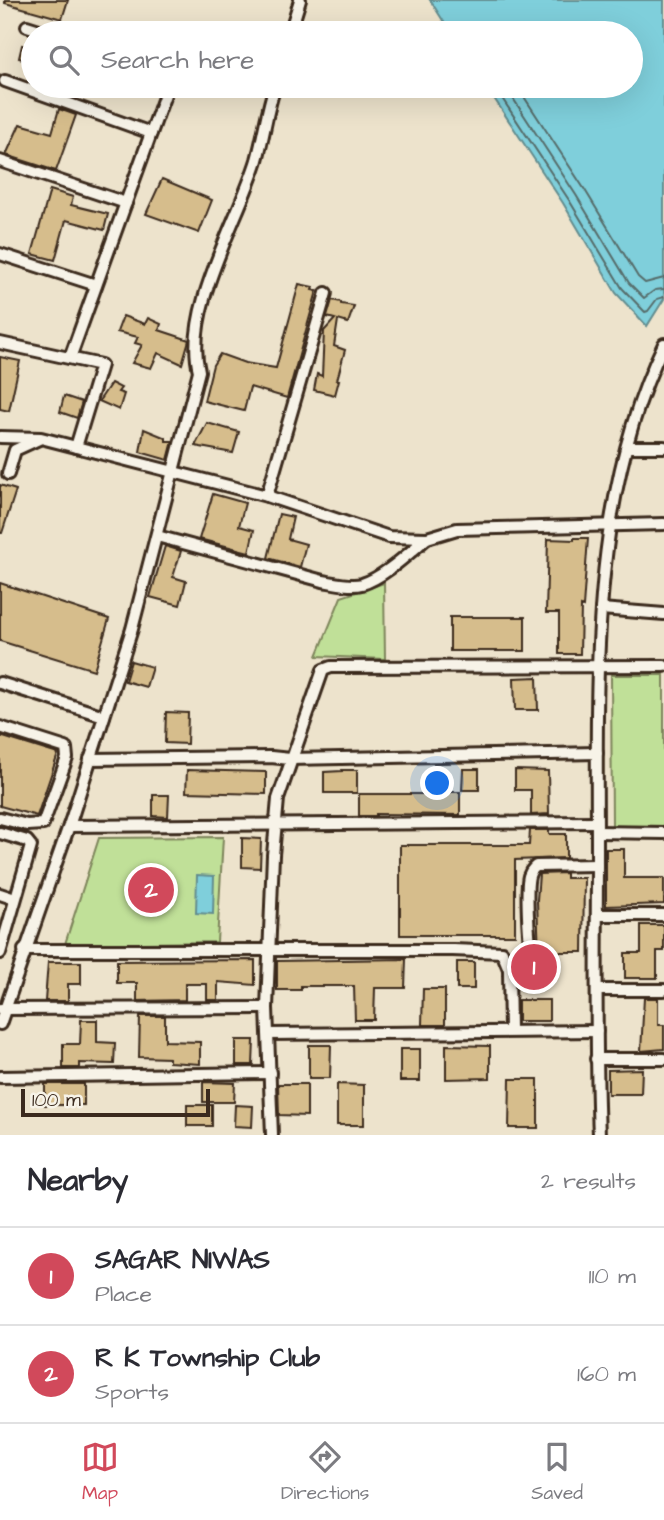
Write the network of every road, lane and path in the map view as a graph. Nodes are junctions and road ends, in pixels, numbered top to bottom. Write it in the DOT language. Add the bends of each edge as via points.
graph roads {
  1 [pos="300,0"];
  2 [pos="294,21"];
  3 [pos="5,81"];
  4 [pos="21,87"];
  5 [pos="53,98"];
  6 [pos="164,98"];
  7 [pos="272,98"];
  8 [pos="151,133"];
  9 [pos="0,161"];
  10 [pos="126,203"];
  11 [pos="0,254"];
  12 [pos="96,285"];
  13 [pos="326,292"];
  14 [pos="0,343"];
  15 [pos="664,344"];
  16 [pos="70,358"];
  17 [pos="649,375"];
  18 [pos="664,375"];
  19 [pos="0,437"];
  20 [pos="41,438"];
  21 [pos="76,447"];
  22 [pos="627,447"];
  23 [pos="664,447"];
  24 [pos="174,472"];
  25 [pos="8,474"];
  26 [pos="267,496"];
  27 [pos="664,524"];
  28 [pos="610,525"];
  29 [pos="157,536"];
  30 [pos="427,538"];
  31 [pos="601,609"];
  32 [pos="664,614"];
  33 [pos="598,666"];
  34 [pos="664,666"];
  35 [pos="0,683"];
  36 [pos="104,716"];
  37 [pos="0,727"];
  38 [pos="597,753"];
  39 [pos="90,759"];
  40 [pos="290,759"];
  41 [pos="62,772"];
  42 [pos="85,777"];
  43 [pos="53,799"];
  44 [pos="76,803"];
  45 [pos="0,818"];
  46 [pos="276,824"];
  47 [pos="69,825"];
  48 [pos="597,827"];
  49 [pos="0,833"];
  50 [pos="664,833"];
  51 [pos="597,865"];
  52 [pos="0,894"];
  53 [pos="15,899"];
  54 [pos="597,915"];
  55 [pos="664,915"];
  56 [pos="1,948"];
  57 [pos="24,950"];
  58 [pos="270,951"];
  59 [pos="532,951"];
  60 [pos="597,990"];
  61 [pos="664,990"];
  62 [pos="267,1008"];
  63 [pos="2,1009"];
  64 [pos="0,1024"];
  65 [pos="510,1030"];
  66 [pos="597,1031"];
  67 [pos="269,1034"];
  68 [pos="596,1059"];
  69 [pos="664,1059"];
  70 [pos="270,1073"];
  71 [pos="0,1077"];
  72 [pos="272,1135"];
  73 [pos="599,1135"];
  1 -- 2 [label="street"];
  3 -- 4 [label="street"];
  5 -- 8 [label="street"];
  6 -- 8 [label="street"];
  7 -- 24 [label="street" via="257,160 201,307 199,371"];
  8 -- 10 [label="street"];
  9 -- 10 [label="street"];
  10 -- 12 [label="street"];
  11 -- 12 [label="street"];
  12 -- 16 [label="street"];
  13 -- 26 [label="street"];
  14 -- 16 [label="street"];
  15 -- 17 [label="street"];
  16 -- 21 [label="street" via="101,365"];
  17 -- 18 [label="street"];
  17 -- 22 [label="street"];
  19 -- 20 [label="street"];
  20 -- 21 [label="street"];
  20 -- 25 [label="street" via="15,450"];
  21 -- 24 [label="street"];
  22 -- 23 [label="street"];
  22 -- 28 [label="street"];
  24 -- 26 [label="street"];
  24 -- 29 [label="street"];
  26 -- 30 [label="street" via="388,537"];
  27 -- 28 [label="street"];
  28 -- 30 [label="street" via="457,529"];
  28 -- 31 [label="street"];
  29 -- 30 [label="street" via="349,585 364,583 394,565"];
  29 -- 36 [label="street"];
  31 -- 32 [label="street"];
  31 -- 33 [label="street"];
  33 -- 34 [label="street"];
  33 -- 38 [label="street"];
  33 -- 40 [label="street" via="331,667 323,670"];
  35 -- 36 [label="street"];
  36 -- 39 [label="street"];
  37 -- 41 [label="street" via="66,748"];
  38 -- 40 [label="street"];
  38 -- 48 [label="street"];
  39 -- 40 [label="street"];
  39 -- 42 [label="street"];
  40 -- 46 [label="street"];
  41 -- 42 [label="street"];
  41 -- 43 [label="street"];
  42 -- 44 [label="street"];
  43 -- 44 [label="street"];
  43 -- 45 [label="street" via="43,824"];
  44 -- 47 [label="street"];
  46 -- 47 [label="street"];
  46 -- 48 [label="street"];
  46 -- 58 [label="street"];
  47 -- 57 [label="street"];
  48 -- 50 [label="street"];
  48 -- 51 [label="street"];
  49 -- 53 [label="street" via="30,844"];
  51 -- 54 [label="street"];
  51 -- 59 [label="street" via="536,866 530,872"];
  52 -- 53 [label="street"];
  53 -- 56 [label="street"];
  54 -- 55 [label="street"];
  54 -- 60 [label="street"];
  57 -- 58 [label="street"];
  57 -- 63 [label="street"];
  58 -- 62 [label="street"];
  58 -- 65 [label="street" via="502,952 509,969"];
  60 -- 61 [label="street"];
  60 -- 66 [label="street"];
  62 -- 63 [label="street"];
  62 -- 67 [label="street"];
  63 -- 64 [label="street"];
  65 -- 66 [label="street"];
  65 -- 67 [label="street"];
  66 -- 68 [label="street"];
  67 -- 70 [label="street"];
  68 -- 69 [label="street"];
  68 -- 73 [label="street"];
  70 -- 71 [label="street"];
  70 -- 72 [label="street"];
}
